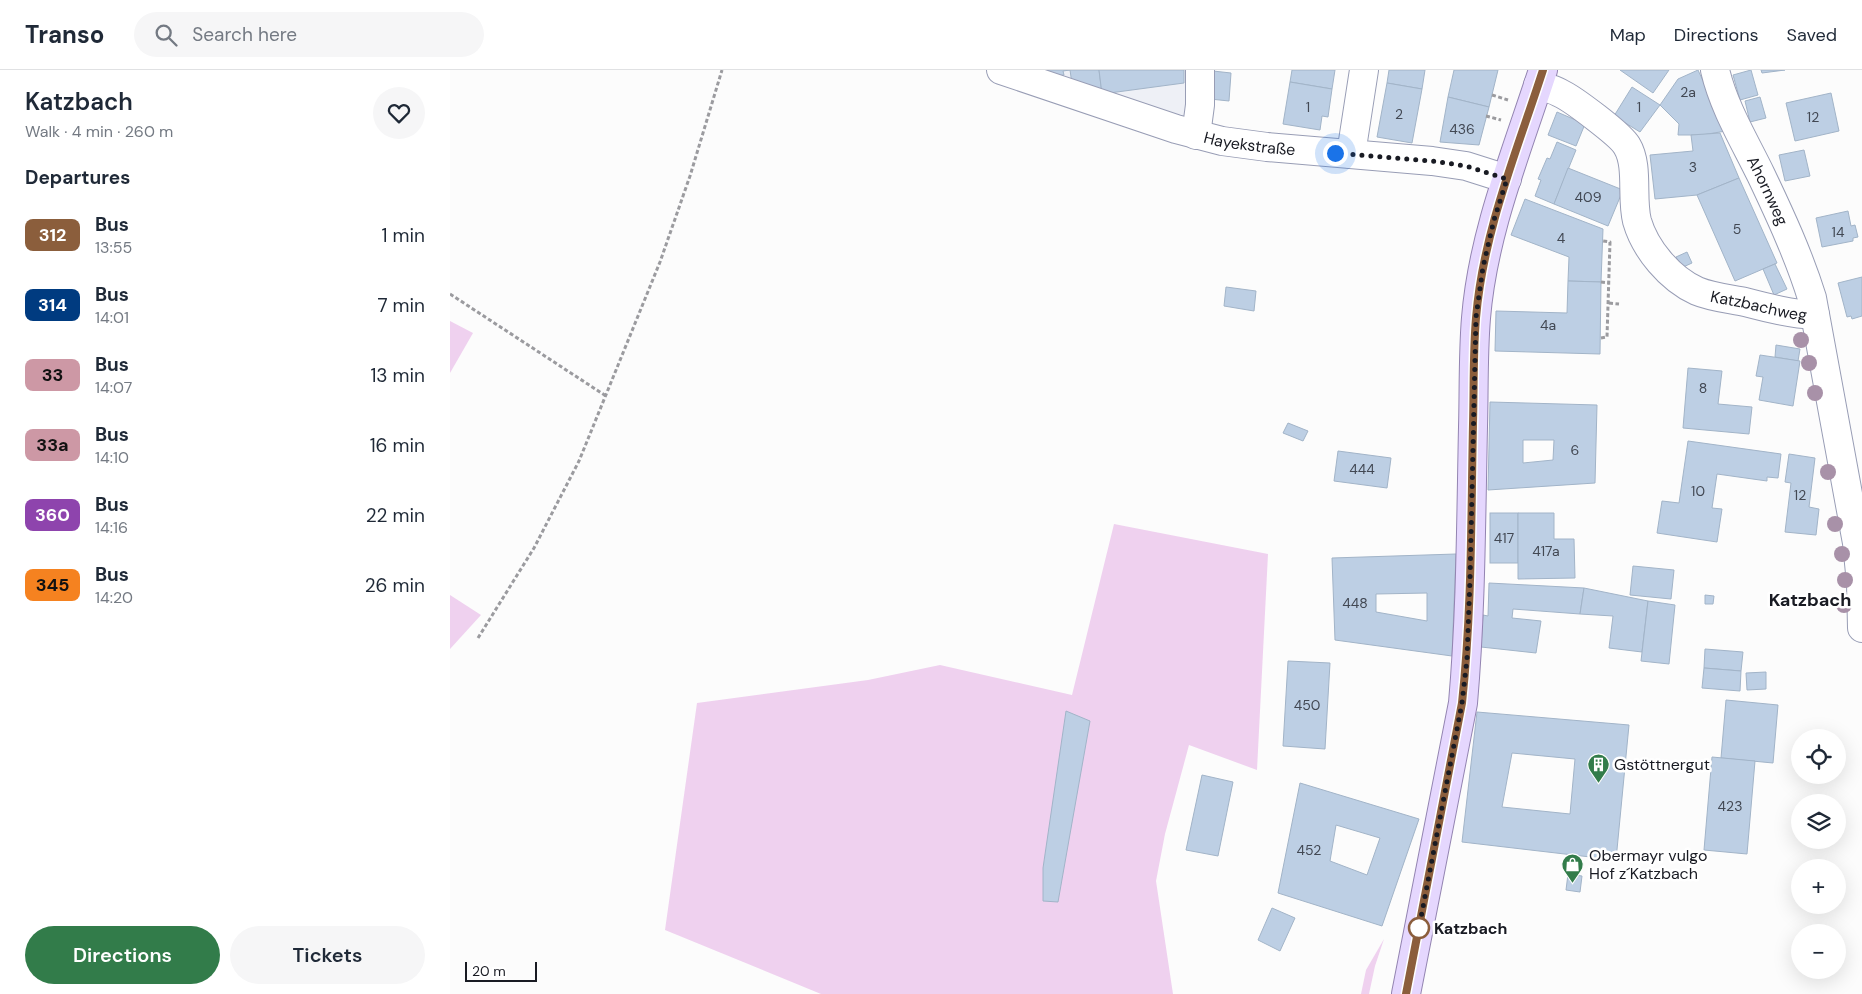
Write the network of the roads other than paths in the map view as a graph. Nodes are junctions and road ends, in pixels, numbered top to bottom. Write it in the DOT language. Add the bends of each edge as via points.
graph roads {
  1 [pos="1001,70"];
  2 [pos="1200,70"];
  3 [pos="1364,70"];
  4 [pos="1715,70"];
  5 [pos="1541,77"];
  6 [pos="1196,135"];
  7 [pos="1351,154"];
  8 [pos="1507,179"];
  9 [pos="1815,315"];
  10 [pos="1859,542"];
  11 [pos="1862,628"];
  12 [pos="1406,994"];
  1 -- 6 [label="street, Hayekstraße"];
  2 -- 6 [label="street"];
  3 -- 7 [label="street"];
  4 -- 9 [label="street, Ahornweg" via="1734,125 1773,200 1806,278"];
  5 -- 8 [label="main road"];
  5 -- 9 [label="street, Katzbachweg" via="1618,134 1628,146 1637,221 1648,245 1681,281 1702,293 1793,314"];
  6 -- 7 [label="street, Hayekstraße" via="1267,147"];
  7 -- 8 [label="street, Hayekstraße" via="1466,166"];
  8 -- 12 [label="main road" via="1483,267 1476,317 1470,579 1462,703"];
  9 -- 10 [label="street, Katzbachweg"];
  10 -- 11 [label="street, Katzbachweg"];
}
